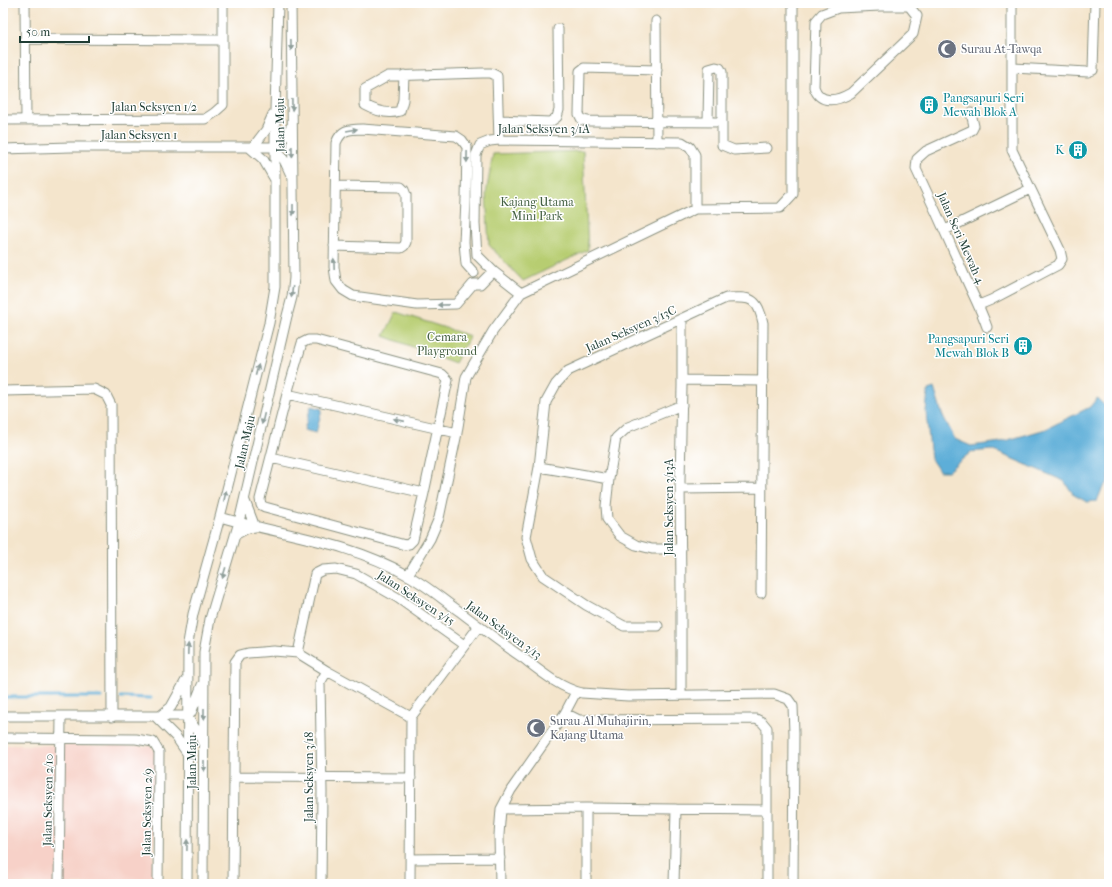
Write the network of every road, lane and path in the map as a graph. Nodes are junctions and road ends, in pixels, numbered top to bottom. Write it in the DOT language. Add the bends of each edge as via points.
graph roads {
  1 [pos="25,3"];
  2 [pos="223,3"];
  3 [pos="278,3"];
  4 [pos="792,3"];
  5 [pos="1012,3"];
  6 [pos="1094,3"];
  7 [pos="291,4"];
  8 [pos="880,5"];
  9 [pos="656,22"];
  10 [pos="558,29"];
  11 [pos="26,39"];
  12 [pos="223,40"];
  13 [pos="1013,68"];
  14 [pos="656,70"];
  15 [pos="404,76"];
  16 [pos="275,110"];
  17 [pos="971,113"];
  18 [pos="3,120"];
  19 [pos="26,120"];
  20 [pos="499,120"];
  21 [pos="708,121"];
  22 [pos="657,122"];
  23 [pos="722,122"];
  24 [pos="292,124"];
  25 [pos="498,140"];
  26 [pos="657,142"];
  27 [pos="251,147"];
  28 [pos="275,147"];
  29 [pos="3,148"];
  30 [pos="767,148"];
  31 [pos="293,180"];
  32 [pos="275,181"];
  33 [pos="336,186"];
  34 [pos="1030,189"];
  35 [pos="695,209"];
  36 [pos="945,230"];
  37 [pos="334,246"];
  38 [pos="485,263"];
  39 [pos="492,271"];
  40 [pos="474,273"];
  41 [pos="473,284"];
  42 [pos="521,293"];
  43 [pos="979,305"];
  44 [pos="682,319"];
  45 [pos="987,327"];
  46 [pos="682,380"];
  47 [pos="763,381"];
  48 [pos="3,391"];
  49 [pos="287,394"];
  50 [pos="682,406"];
  51 [pos="437,429"];
  52 [pos="457,434"];
  53 [pos="271,458"];
  54 [pos="539,468"];
  55 [pos="609,479"];
  56 [pos="762,488"];
  57 [pos="681,489"];
  58 [pos="424,493"];
  59 [pos="244,500"];
  60 [pos="220,517"];
  61 [pos="239,522"];
  62 [pos="255,527"];
  63 [pos="235,535"];
  64 [pos="681,549"];
  65 [pos="408,575"];
  66 [pos="761,592"];
  67 [pos="479,626"];
  68 [pos="658,626"];
  69 [pos="464,645"];
  70 [pos="298,652"];
  71 [pos="327,671"];
  72 [pos="188,677"];
  73 [pos="204,681"];
  74 [pos="576,692"];
  75 [pos="680,695"];
  76 [pos="565,713"];
  77 [pos="3,716"];
  78 [pos="61,716"];
  79 [pos="112,716"];
  80 [pos="158,716"];
  81 [pos="187,716"];
  82 [pos="411,717"];
  83 [pos="3,738"];
  84 [pos="61,739"];
  85 [pos="204,747"];
  86 [pos="187,753"];
  87 [pos="234,777"];
  88 [pos="322,777"];
  89 [pos="411,778"];
  90 [pos="586,808"];
  91 [pos="501,809"];
  92 [pos="676,809"];
  93 [pos="766,810"];
  94 [pos="410,858"];
  95 [pos="500,858"];
  96 [pos="59,884"];
  97 [pos="158,884"];
  98 [pos="187,884"];
  99 [pos="203,884"];
  100 [pos="233,884"];
  101 [pos="321,884"];
  102 [pos="410,884"];
  103 [pos="500,884"];
  104 [pos="586,884"];
  105 [pos="674,884"];
  106 [pos="767,884"];
  107 [pos="793,884"];
  1 -- 11 [label="street"];
  2 -- 12 [label="street, Jalan Seksyen 1/2"];
  3 -- 16 [label="street, Jalan Maju"];
  4 -- 35 [label="street" via="793,194 780,208"];
  5 -- 13 [label="street"];
  6 -- 13 [label="street" via="1093,70 1088,72"];
  7 -- 24 [label="street, Jalan Maju, one-way"];
  8 -- 8 [label="street" via="909,6 917,16 913,34 842,99 825,99 816,94 816,21 822,14 838,8"];
  9 -- 14 [label="street"];
  10 -- 20 [label="street" via="557,117 550,122"];
  11 -- 12 [label="street"];
  11 -- 19 [label="street"];
  12 -- 19 [label="street, Jalan Seksyen 1/2" via="223,105 205,119"];
  13 -- 34 [label="street" via="1012,150"];
  14 -- 22 [label="street"];
  14 -- 22 [label="street" via="584,68 580,71 579,114 582,120 588,121"];
  15 -- 15 [label="street" via="400,110 393,113 374,110 365,105 365,89 388,76"];
  15 -- 20 [label="street" via="491,73 497,76"];
  16 -- 27 [label="street" via="266,130"];
  16 -- 28 [label="street, Jalan Maju"];
  17 -- 36 [label="street, Jalan Seri Mewah 4" via="974,126 972,130 926,151 917,159 916,170"];
  18 -- 19 [label="street, Jalan Seksyen 1/2"];
  20 -- 25 [label="street"];
  21 -- 22 [label="street"];
  21 -- 23 [label="street"];
  21 -- 23 [label="street" via="709,69 716,67 722,72"];
  22 -- 26 [label="street"];
  23 -- 30 [label="street" via="722,145 734,150"];
  24 -- 28 [label="street"];
  24 -- 31 [label="street, Jalan Maju, one-way"];
  25 -- 26 [label="street, Jalan Seksyen 3/1A"];
  25 -- 38 [label="street, Jalan Seksyen 3/1A" via="480,145 476,155 477,256"];
  26 -- 35 [label="street, Jalan Seksyen 3/1A" via="682,142 690,147 695,155"];
  27 -- 28 [label="street, Jalan Seksyen 1"];
  27 -- 29 [label="street, Jalan Seksyen 1"];
  27 -- 32 [label="street" via="263,159"];
  28 -- 31 [label="street"];
  28 -- 32 [label="street, Jalan Maju"];
  31 -- 59 [label="street, Jalan Maju, one-way" via="292,297"];
  60 -- 32 [label="street, Jalan Maju, one-way" via="269,323 275,287"];
  33 -- 37 [label="street"];
  33 -- 37 [label="street" via="401,187 406,195 406,242 401,248"];
  33 -- 40 [label="street, one-way" via="336,143 340,135 346,131 362,129 456,136 467,147 464,242 466,264"];
  34 -- 36 [label="street"];
  34 -- 43 [label="street" via="1062,259 1058,265"];
  35 -- 42 [label="street"];
  36 -- 43 [label="street, Jalan Seri Mewah 4"];
  41 -- 37 [label="street, one-way" via="456,304 417,305 353,296 343,290 336,281"];
  38 -- 39 [label="street, Jalan Seksyen 3/1A"];
  38 -- 40 [label="street"];
  39 -- 41 [label="street" via="480,284"];
  39 -- 42 [label="street, Jalan Seksyen 3/1A"];
  40 -- 41 [label="street" via="471,276"];
  42 -- 52 [label="street" via="493,331 466,377"];
  43 -- 45 [label="street, Jalan Seri Mewah 4"];
  44 -- 46 [label="street, Jalan Seksyen 3/13A"];
  44 -- 47 [label="street, Jalan Seksyen 3/13C" via="726,298 745,297 758,304 763,323"];
  44 -- 54 [label="street, Jalan Seksyen 3/13C" via="568,371 556,384 546,402"];
  46 -- 47 [label="street"];
  46 -- 50 [label="street, Jalan Seksyen 3/13A"];
  47 -- 56 [label="street, Jalan Seksyen 3/13C"];
  48 -- 79 [label="street" via="94,389 106,395 111,405"];
  51 -- 49 [label="street, one-way"];
  49 -- 51 [label="street" via="302,343 316,340 442,374 448,380"];
  49 -- 53 [label="street"];
  50 -- 55 [label="street" via="628,427 620,433 616,438"];
  50 -- 57 [label="street, Jalan Seksyen 3/13A"];
  51 -- 52 [label="street"];
  51 -- 58 [label="street"];
  52 -- 65 [label="street" via="439,518 430,539"];
  53 -- 58 [label="street"];
  53 -- 58 [label="street" via="260,499 261,505 405,545 413,540"];
  54 -- 55 [label="street"];
  54 -- 68 [label="street, Jalan Seksyen 3/13C" via="526,537 532,559 543,576 586,605 624,626"];
  55 -- 64 [label="street" via="607,519 620,536 636,545 652,549"];
  56 -- 57 [label="street"];
  56 -- 66 [label="street, Jalan Seksyen 3/13C"];
  57 -- 64 [label="street, Jalan Seksyen 3/13A"];
  59 -- 61 [label="street, Jalan Maju"];
  59 -- 62 [label="street"];
  60 -- 61 [label="street, Jalan Seksyen 3/13"];
  72 -- 60 [label="street, Jalan Maju, one-way" via="188,643 193,614"];
  61 -- 62 [label="street, Jalan Seksyen 3/13"];
  61 -- 63 [label="street, Jalan Maju"];
  62 -- 63 [label="street"];
  62 -- 65 [label="street, Jalan Seksyen 3/13" via="323,541 367,555"];
  63 -- 73 [label="street, Jalan Maju, one-way" via="210,619 204,652"];
  64 -- 75 [label="street, Jalan Seksyen 3/13A"];
  65 -- 67 [label="street, Jalan Seksyen 3/13"];
  67 -- 69 [label="street"];
  67 -- 74 [label="street, Jalan Seksyen 3/13" via="547,676"];
  69 -- 70 [label="street, Jalan Seksyen 3/15" via="398,598 356,574 336,569 323,570 315,574"];
  69 -- 82 [label="street"];
  70 -- 71 [label="street"];
  70 -- 87 [label="street" via="248,653 240,655 235,662"];
  71 -- 82 [label="street"];
  71 -- 88 [label="street, Jalan Seksyen 3/18" via="320,683"];
  72 -- 80 [label="street" via="171,707"];
  72 -- 81 [label="street, Jalan Maju"];
  73 -- 81 [label="street" via="191,713"];
  73 -- 85 [label="street, Jalan Maju, one-way"];
  74 -- 75 [label="street, Jalan Seksyen 3/13" via="628,696"];
  74 -- 76 [label="street"];
  75 -- 107 [label="street, Jalan Seksyen 3/13" via="774,694 788,699 793,706"];
  76 -- 91 [label="street" via="511,790"];
  76 -- 93 [label="street" via="578,720 756,719 767,728"];
  77 -- 78 [label="street"];
  78 -- 79 [label="street"];
  78 -- 84 [label="street, Jalan Seksyen 2/10"];
  79 -- 80 [label="street"];
  80 -- 81 [label="street"];
  80 -- 86 [label="street"];
  81 -- 85 [label="street"];
  81 -- 86 [label="street, Jalan Maju"];
  82 -- 89 [label="street"];
  83 -- 84 [label="street"];
  84 -- 96 [label="street, Jalan Seksyen 2/10"];
  84 -- 97 [label="street, Jalan Seksyen 2/9" via="136,739 154,742 159,752"];
  85 -- 99 [label="street, Jalan Maju, one-way"];
  98 -- 86 [label="street, Jalan Maju, one-way"];
  87 -- 88 [label="street"];
  87 -- 100 [label="street"];
  88 -- 89 [label="street"];
  88 -- 101 [label="street, Jalan Seksyen 3/18"];
  89 -- 94 [label="street"];
  90 -- 91 [label="street"];
  90 -- 92 [label="street"];
  90 -- 104 [label="street"];
  91 -- 95 [label="street"];
  92 -- 93 [label="street"];
  92 -- 105 [label="street"];
  93 -- 106 [label="street"];
  94 -- 95 [label="street"];
  94 -- 102 [label="street"];
  95 -- 103 [label="street"];
}
